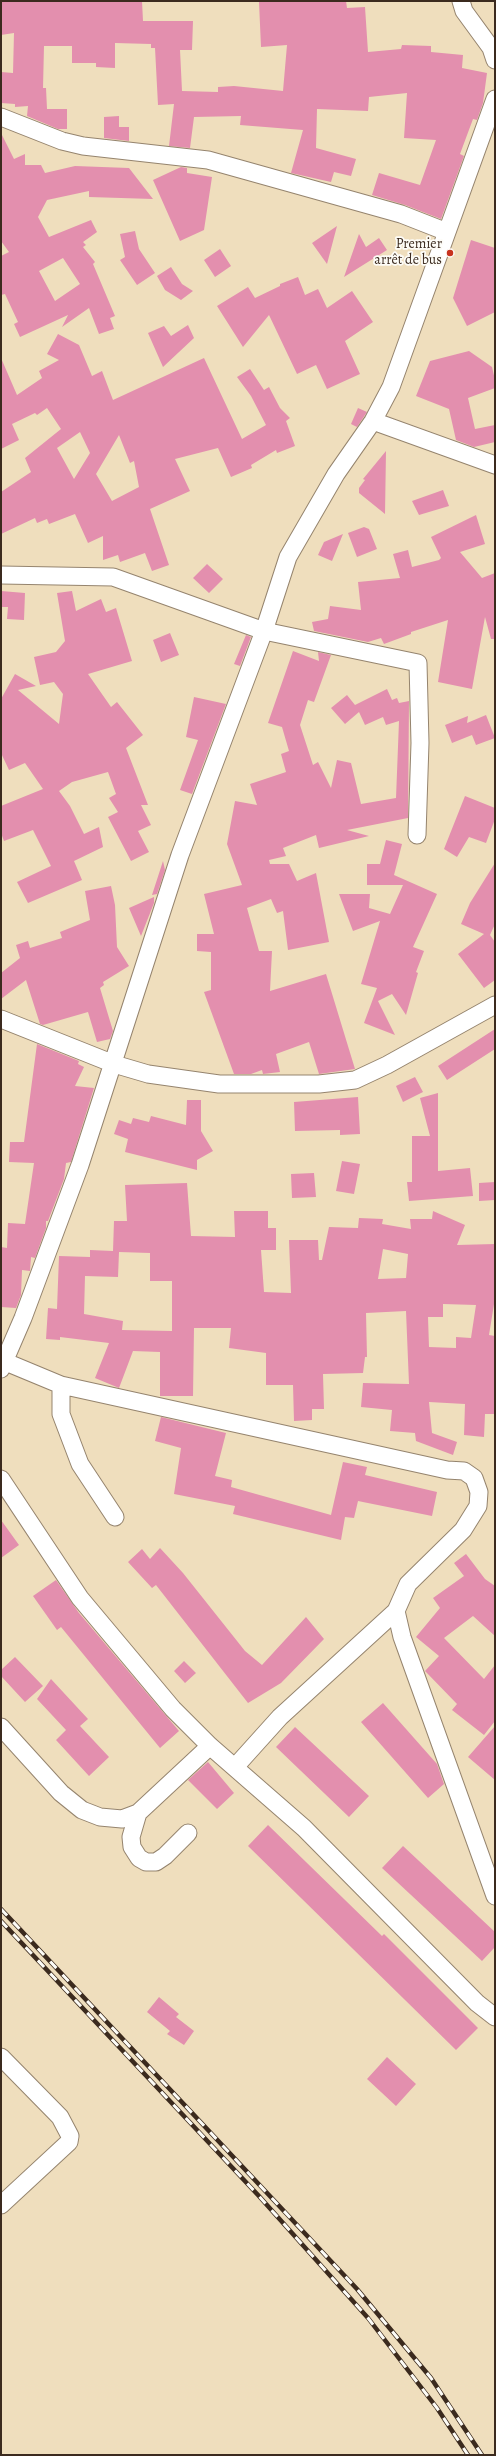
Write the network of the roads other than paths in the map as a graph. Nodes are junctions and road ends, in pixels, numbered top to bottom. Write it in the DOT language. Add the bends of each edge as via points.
graph roads {
  1 [pos="461,1"];
  2 [pos="488,35"];
  3 [pos="495,60"];
  4 [pos="495,99"];
  5 [pos="1,117"];
  6 [pos="447,232"];
  7 [pos="374,421"];
  8 [pos="495,465"];
  9 [pos="1,575"];
  10 [pos="264,631"];
  11 [pos="417,835"];
  12 [pos="495,1005"];
  13 [pos="1,1019"];
  14 [pos="114,1064"];
  15 [pos="3,1364"];
  16 [pos="61,1385"];
  17 [pos="1,1479"];
  18 [pos="115,1517"];
  19 [pos="396,1611"];
  20 [pos="1,1727"];
  21 [pos="210,1746"];
  22 [pos="235,1767"];
  23 [pos="138,1813"];
  24 [pos="188,1833"];
  25 [pos="495,1896"];
  26 [pos="495,2017"];
  27 [pos="1,2057"];
  28 [pos="1,2205"];
  1 -- 2 [label="street" via="464,11"];
  2 -- 3 [label="street"];
  4 -- 6 [label="street"];
  5 -- 6 [label="street" via="62,141 83,146 208,160 401,214"];
  6 -- 7 [label="street" via="391,387"];
  7 -- 8 [label="street"];
  7 -- 10 [label="street" via="336,474 288,557"];
  9 -- 10 [label="street" via="113,577"];
  10 -- 11 [label="street" via="418,663 420,743"];
  10 -- 14 [label="street" via="180,855"];
  12 -- 14 [label="street" via="355,1080 319,1084 219,1084 148,1074"];
  13 -- 14 [label="street"];
  14 -- 15 [label="street" via="80,1165"];
  15 -- 16 [label="street"];
  16 -- 18 [label="street" via="61,1414 80,1464"];
  16 -- 19 [label="street" via="439,1468 464,1471 474,1478 480,1492 478,1506 463,1530 408,1584"];
  17 -- 21 [label="street" via="80,1598 172,1709"];
  19 -- 22 [label="street" via="280,1717"];
  19 -- 25 [label="street" via="402,1637"];
  20 -- 23 [label="street" via="61,1792 82,1810 100,1817 122,1819"];
  21 -- 22 [label="street"];
  21 -- 23 [label="street"];
  22 -- 26 [label="street" via="304,1828 477,2003"];
  23 -- 24 [label="street" via="130,1837 136,1853 146,1862 156,1862 165,1856"];
  27 -- 28 [label="street" via="60,2117 70,2136 68,2142"];
}
